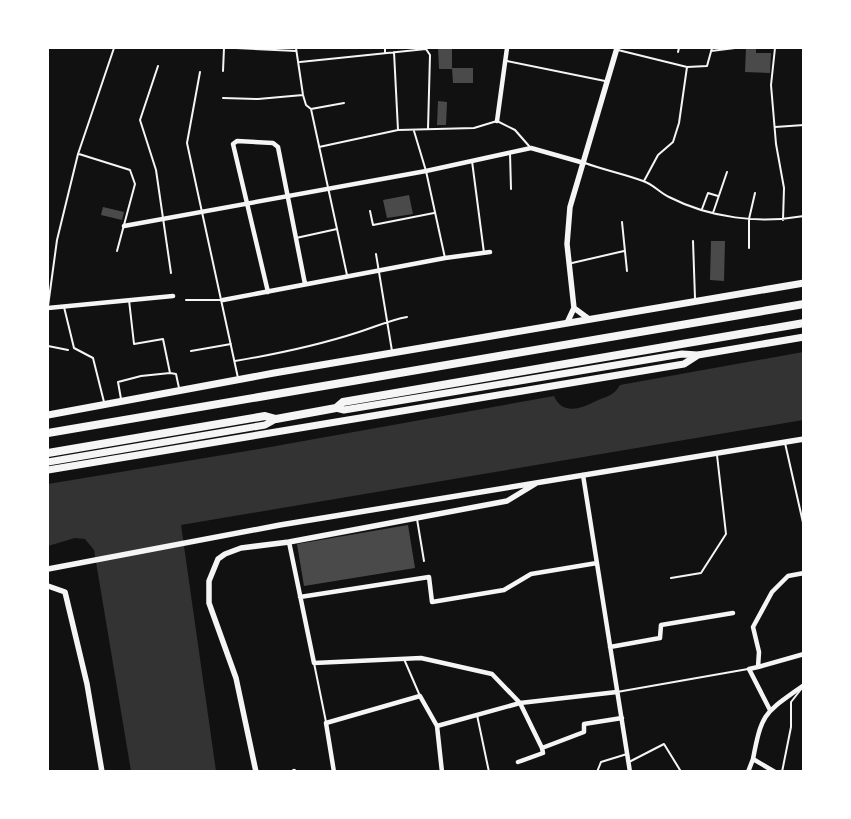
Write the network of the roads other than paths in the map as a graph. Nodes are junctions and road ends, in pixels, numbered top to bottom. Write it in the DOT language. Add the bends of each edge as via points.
graph roads {
  1 [pos="114,48"];
  2 [pos="224,48"];
  3 [pos="236,48"];
  4 [pos="385,48"];
  5 [pos="507,48"];
  6 [pos="616,48"];
  7 [pos="679,48"];
  8 [pos="712,48"];
  9 [pos="735,48"];
  10 [pos="775,48"];
  11 [pos="296,49"];
  12 [pos="711,51"];
  13 [pos="394,52"];
  14 [pos="678,52"];
  15 [pos="385,53"];
  16 [pos="504,60"];
  17 [pos="300,62"];
  18 [pos="158,66"];
  19 [pos="687,67"];
  20 [pos="223,71"];
  21 [pos="200,72"];
  22 [pos="606,82"];
  23 [pos="303,96"];
  24 [pos="223,98"];
  25 [pos="344,103"];
  26 [pos="311,109"];
  27 [pos="497,121"];
  28 [pos="804,125"];
  29 [pos="775,127"];
  30 [pos="398,130"];
  31 [pos="414,130"];
  32 [pos="428,130"];
  33 [pos="319,147"];
  34 [pos="531,148"];
  35 [pos="510,153"];
  36 [pos="78,154"];
  37 [pos="472,161"];
  38 [pos="584,163"];
  39 [pos="426,171"];
  40 [pos="727,172"];
  41 [pos="644,181"];
  42 [pos="327,189"];
  43 [pos="511,189"];
  44 [pos="755,192"];
  45 [pos="289,196"];
  46 [pos="719,196"];
  47 [pos="247,202"];
  48 [pos="702,209"];
  49 [pos="202,211"];
  50 [pos="370,211"];
  51 [pos="434,213"];
  52 [pos="713,213"];
  53 [pos="804,216"];
  54 [pos="749,219"];
  55 [pos="164,220"];
  56 [pos="783,220"];
  57 [pos="622,222"];
  58 [pos="124,226"];
  59 [pos="337,229"];
  60 [pos="296,238"];
  61 [pos="693,241"];
  62 [pos="749,248"];
  63 [pos="624,251"];
  64 [pos="117,252"];
  65 [pos="490,252"];
  66 [pos="484,253"];
  67 [pos="376,254"];
  68 [pos="446,258"];
  69 [pos="569,264"];
  70 [pos="627,271"];
  71 [pos="378,272"];
  72 [pos="171,273"];
  73 [pos="348,277"];
  74 [pos="804,282"];
  75 [pos="305,284"];
  76 [pos="268,292"];
  77 [pos="173,296"];
  78 [pos="129,300"];
  79 [pos="186,300"];
  80 [pos="223,300"];
  81 [pos="696,301"];
  82 [pos="804,304"];
  83 [pos="64,307"];
  84 [pos="48,308"];
  85 [pos="574,308"];
  86 [pos="407,317"];
  87 [pos="589,319"];
  88 [pos="388,320"];
  89 [pos="567,323"];
  90 [pos="804,323"];
  91 [pos="804,337"];
  92 [pos="231,344"];
  93 [pos="48,346"];
  94 [pos="68,350"];
  95 [pos="191,352"];
  96 [pos="392,353"];
  97 [pos="698,355"];
  98 [pos="234,361"];
  99 [pos="170,373"];
  100 [pos="238,380"];
  101 [pos="180,390"];
  102 [pos="121,401"];
  103 [pos="105,404"];
  104 [pos="336,408"];
  105 [pos="48,415"];
  106 [pos="276,418"];
  107 [pos="48,433"];
  108 [pos="804,439"];
  109 [pos="785,442"];
  110 [pos="48,453"];
  111 [pos="717,453"];
  112 [pos="48,462"];
  113 [pos="48,470"];
  114 [pos="583,476"];
  115 [pos="537,483"];
  116 [pos="418,519"];
  117 [pos="804,526"];
  118 [pos="289,542"];
  119 [pos="424,561"];
  120 [pos="597,563"];
  121 [pos="48,569"];
  122 [pos="804,573"];
  123 [pos="671,578"];
  124 [pos="48,586"];
  125 [pos="300,597"];
  126 [pos="733,613"];
  127 [pos="610,647"];
  128 [pos="804,654"];
  129 [pos="404,659"];
  130 [pos="314,663"];
  131 [pos="758,667"];
  132 [pos="749,669"];
  133 [pos="804,686"];
  134 [pos="617,692"];
  135 [pos="420,696"];
  136 [pos="520,703"];
  137 [pos="770,710"];
  138 [pos="477,715"];
  139 [pos="622,718"];
  140 [pos="326,723"];
  141 [pos="437,726"];
  142 [pos="542,748"];
  143 [pos="627,754"];
  144 [pos="753,759"];
  145 [pos="518,762"];
  146 [pos="629,762"];
  147 [pos="680,770"];
  148 [pos="102,772"];
  149 [pos="256,772"];
  150 [pos="334,772"];
  151 [pos="442,772"];
  152 [pos="490,772"];
  153 [pos="597,772"];
  154 [pos="630,772"];
  155 [pos="748,772"];
  156 [pos="775,772"];
  157 [pos="782,772"];
  1 -- 36 [label="lane"];
  2 -- 20 [label="lane"];
  3 -- 11 [label="lane"];
  4 -- 15 [label="lane"];
  5 -- 16 [label="street"];
  6 -- 19 [label="lane"];
  6 -- 22 [label="street"];
  7 -- 14 [label="lane"];
  8 -- 12 [label="lane"];
  9 -- 12 [label="lane"];
  10 -- 29 [label="lane" via="771,85"];
  11 -- 17 [label="lane"];
  12 -- 19 [label="lane" via="707,66"];
  13 -- 15 [label="lane"];
  13 -- 30 [label="lane"];
  13 -- 32 [label="lane" via="426,49 430,54"];
  15 -- 17 [label="lane"];
  16 -- 22 [label="lane"];
  16 -- 27 [label="street"];
  17 -- 23 [label="lane"];
  18 -- 55 [label="lane" via="140,120 156,170"];
  19 -- 41 [label="lane" via="673,142 658,155"];
  21 -- 49 [label="lane" via="187,143"];
  22 -- 38 [label="street"];
  23 -- 24 [label="lane"];
  23 -- 26 [label="lane"];
  25 -- 26 [label="lane"];
  26 -- 33 [label="lane"];
  27 -- 32 [label="lane" via="474,128"];
  27 -- 34 [label="lane" via="515,130"];
  28 -- 29 [label="lane"];
  29 -- 56 [label="lane" via="784,188"];
  30 -- 31 [label="lane"];
  30 -- 33 [label="lane"];
  31 -- 32 [label="lane"];
  31 -- 39 [label="lane"];
  33 -- 42 [label="lane"];
  34 -- 35 [label="street"];
  34 -- 38 [label="street"];
  35 -- 37 [label="street"];
  35 -- 43 [label="lane"];
  36 -- 58 [label="lane" via="130,170 135,184"];
  36 -- 84 [label="lane" via="57,240"];
  37 -- 39 [label="street"];
  37 -- 66 [label="lane"];
  38 -- 41 [label="lane"];
  38 -- 69 [label="street" via="567,227"];
  39 -- 42 [label="street"];
  39 -- 51 [label="lane"];
  40 -- 46 [label="lane"];
  41 -- 48 [label="lane" via="669,197"];
  42 -- 45 [label="street"];
  42 -- 59 [label="lane"];
  44 -- 54 [label="lane"];
  45 -- 47 [label="street"];
  45 -- 47 [label="street" via="278,148 273,143 237,141 233,144"];
  45 -- 60 [label="street"];
  46 -- 48 [label="lane" via="708,193"];
  46 -- 52 [label="lane"];
  47 -- 49 [label="street"];
  47 -- 76 [label="street"];
  48 -- 52 [label="lane"];
  49 -- 55 [label="street"];
  49 -- 80 [label="lane"];
  50 -- 51 [label="lane" via="373,226"];
  51 -- 68 [label="lane"];
  52 -- 54 [label="lane"];
  53 -- 56 [label="lane"];
  54 -- 56 [label="lane"];
  54 -- 62 [label="lane"];
  55 -- 58 [label="street"];
  55 -- 72 [label="lane"];
  57 -- 63 [label="lane"];
  58 -- 64 [label="lane"];
  59 -- 60 [label="lane"];
  59 -- 73 [label="lane"];
  60 -- 75 [label="street"];
  61 -- 81 [label="lane"];
  63 -- 69 [label="lane"];
  63 -- 70 [label="lane"];
  65 -- 66 [label="street"];
  66 -- 68 [label="street"];
  67 -- 71 [label="lane"];
  68 -- 71 [label="street"];
  69 -- 85 [label="street"];
  71 -- 73 [label="street"];
  71 -- 88 [label="lane"];
  73 -- 75 [label="street"];
  74 -- 81 [label="main road"];
  75 -- 76 [label="street"];
  76 -- 80 [label="street"];
  77 -- 78 [label="street"];
  78 -- 83 [label="street"];
  78 -- 99 [label="lane" via="134,344 163,339"];
  79 -- 80 [label="lane"];
  80 -- 92 [label="lane"];
  81 -- 87 [label="main road"];
  82 -- 107 [label="highway"];
  83 -- 84 [label="street"];
  83 -- 103 [label="lane" via="74,348 93,358"];
  85 -- 87 [label="street"];
  85 -- 89 [label="street"];
  86 -- 88 [label="lane"];
  87 -- 89 [label="main road"];
  88 -- 96 [label="lane"];
  88 -- 98 [label="lane" via="361,332"];
  89 -- 96 [label="main road"];
  90 -- 104 [label="highway" via="343,402"];
  91 -- 97 [label="main road"];
  92 -- 95 [label="lane"];
  92 -- 98 [label="lane"];
  93 -- 94 [label="lane"];
  96 -- 100 [label="main road"];
  97 -- 104 [label="main road" via="682,354 344,410"];
  97 -- 113 [label="main road" via="684,364"];
  98 -- 100 [label="lane"];
  99 -- 101 [label="lane" via="176,374"];
  99 -- 102 [label="lane" via="118,382"];
  100 -- 101 [label="main road"];
  101 -- 102 [label="main road"];
  102 -- 103 [label="main road"];
  103 -- 105 [label="main road"];
  104 -- 106 [label="highway"];
  106 -- 110 [label="highway" via="264,416"];
  106 -- 112 [label="main road" via="265,425"];
  108 -- 109 [label="street"];
  109 -- 111 [label="street"];
  109 -- 117 [label="lane"];
  111 -- 114 [label="street"];
  111 -- 123 [label="lane" via="726,534 701,574"];
  114 -- 115 [label="street"];
  114 -- 120 [label="street"];
  115 -- 116 [label="street" via="506,502"];
  115 -- 121 [label="street" via="280,525"];
  116 -- 118 [label="street"];
  116 -- 119 [label="lane"];
  118 -- 125 [label="street"];
  118 -- 149 [label="street" via="242,548 225,554 218,560 208,581 209,603 236,678"];
  120 -- 125 [label="street" via="531,574 504,590 432,602 429,577"];
  120 -- 127 [label="street"];
  122 -- 131 [label="street" via="788,576 772,592 753,627 759,652"];
  124 -- 148 [label="street" via="65,592 87,684"];
  125 -- 130 [label="street"];
  126 -- 127 [label="street" via="661,625 660,638"];
  127 -- 134 [label="street"];
  128 -- 131 [label="street"];
  129 -- 130 [label="street"];
  129 -- 135 [label="lane"];
  129 -- 136 [label="street" via="421,658 492,674"];
  130 -- 140 [label="lane"];
  131 -- 132 [label="street"];
  132 -- 134 [label="lane"];
  132 -- 137 [label="street"];
  133 -- 137 [label="street"];
  133 -- 157 [label="lane" via="791,702 791,728"];
  134 -- 136 [label="street"];
  134 -- 139 [label="street"];
  135 -- 140 [label="street"];
  135 -- 141 [label="street"];
  136 -- 138 [label="street"];
  136 -- 142 [label="street"];
  137 -- 144 [label="street" via="758,729"];
  138 -- 141 [label="street"];
  138 -- 152 [label="lane"];
  139 -- 142 [label="street" via="584,724 584,732"];
  139 -- 143 [label="street"];
  140 -- 150 [label="street"];
  141 -- 151 [label="street"];
  142 -- 145 [label="street" via="543,753"];
  143 -- 146 [label="street"];
  143 -- 153 [label="lane" via="601,762"];
  144 -- 155 [label="street"];
  144 -- 156 [label="street"];
  146 -- 147 [label="lane" via="664,744"];
  146 -- 154 [label="street"];
}
